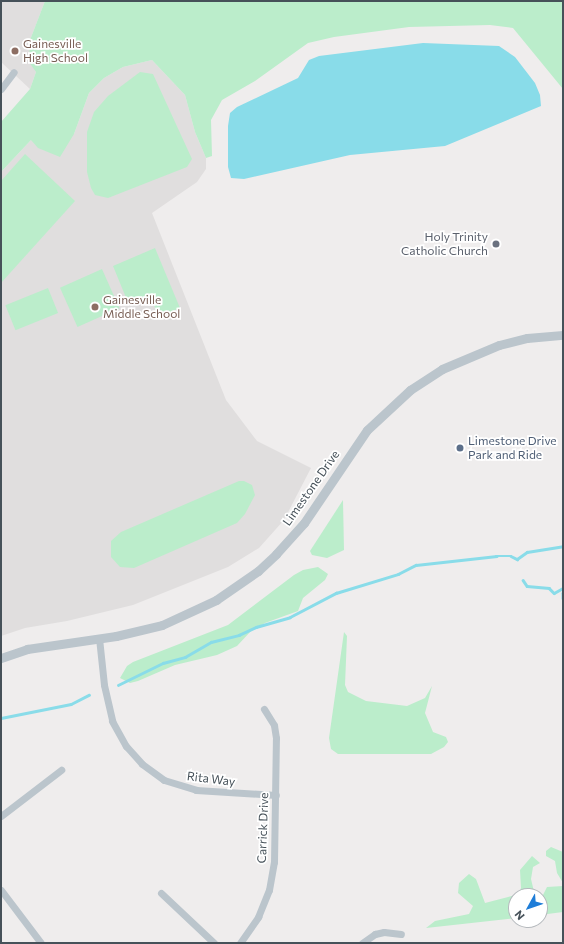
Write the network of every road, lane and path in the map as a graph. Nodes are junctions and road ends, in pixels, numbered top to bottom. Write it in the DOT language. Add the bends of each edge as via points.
graph roads {
  1 [pos="14,72"];
  2 [pos="1,89"];
  3 [pos="563,335"];
  4 [pos="99,638"];
  5 [pos="1,658"];
  6 [pos="264,709"];
  7 [pos="61,770"];
  8 [pos="276,795"];
  9 [pos="1,816"];
  10 [pos="1,890"];
  11 [pos="161,893"];
  12 [pos="401,934"];
  13 [pos="41,943"];
  14 [pos="214,943"];
  15 [pos="240,943"];
  16 [pos="362,943"];
  1 -- 2 [label="street"];
  3 -- 4 [label="street, Limestone Drive" via="527,338 499,345 442,369 410,390 367,430 304,523 258,571 216,600 170,622 138,632"];
  4 -- 5 [label="street, Limestone Drive" via="27,649"];
  4 -- 8 [label="street, Rita Way" via="104,685 112,721 126,746 142,764 164,780 196,790"];
  6 -- 8 [label="street, Carrick Drive" via="274,725 276,738"];
  7 -- 9 [label="street"];
  8 -- 15 [label="street, Carrick Drive" via="274,862 269,890 258,917"];
  10 -- 13 [label="street"];
  11 -- 14 [label="street"];
  12 -- 16 [label="street" via="384,932"];
}
